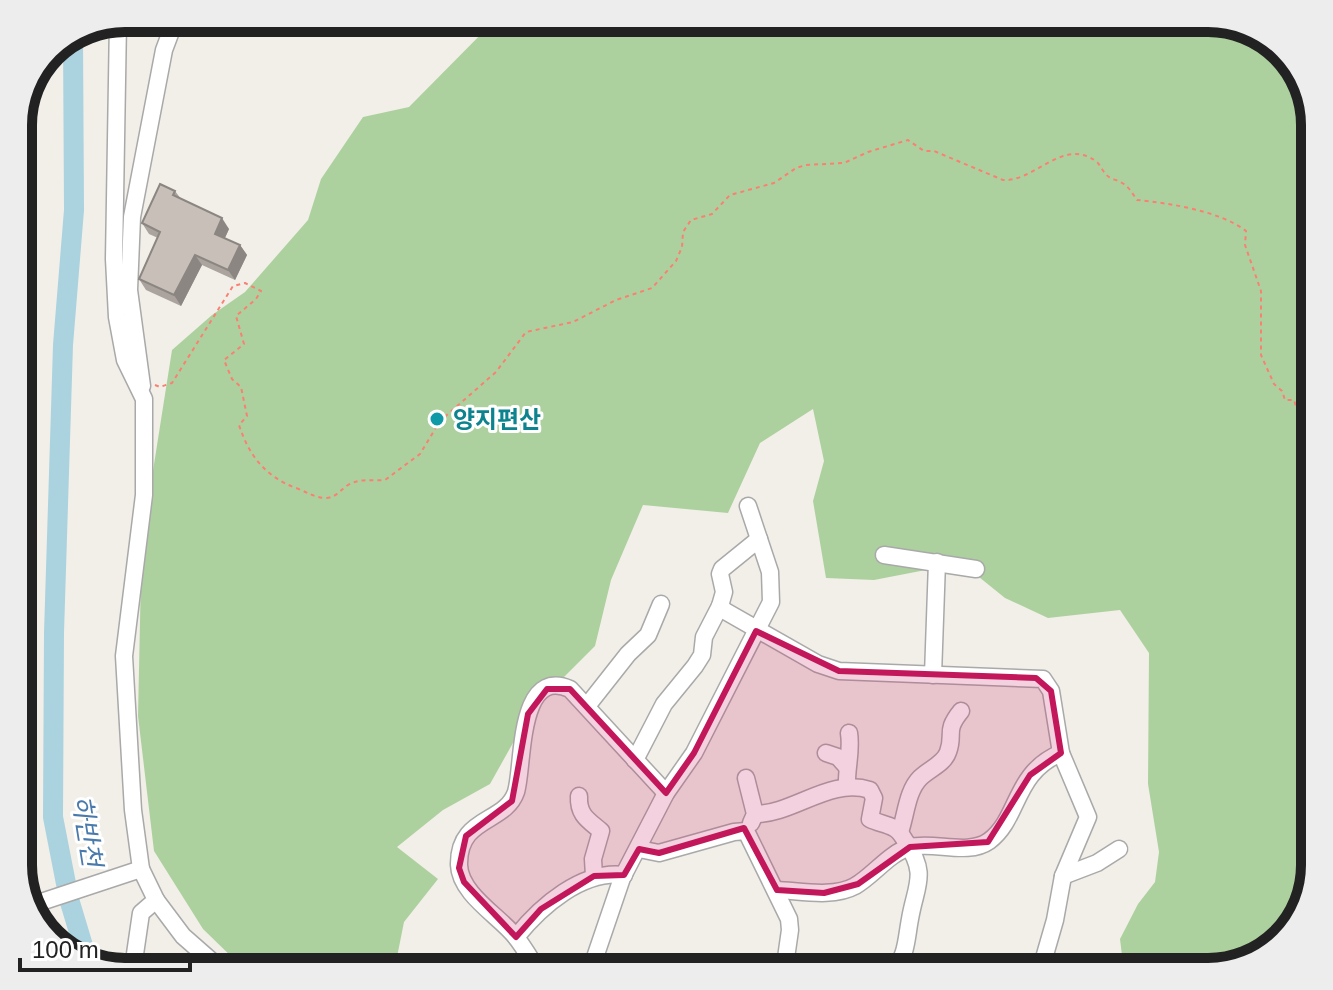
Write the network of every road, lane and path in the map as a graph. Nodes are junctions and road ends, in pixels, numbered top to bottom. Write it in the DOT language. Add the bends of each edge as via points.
graph roads {
  1 [pos="171,32"];
  2 [pos="118,33"];
  3 [pos="141,377"];
  4 [pos="144,399"];
  5 [pos="1301,422"];
  6 [pos="748,506"];
  7 [pos="759,539"];
  8 [pos="884,555"];
  9 [pos="937,562"];
  10 [pos="976,569"];
  11 [pos="661,604"];
  12 [pos="720,606"];
  13 [pos="756,631"];
  14 [pos="933,675"];
  15 [pos="587,706"];
  16 [pos="961,711"];
  17 [pos="849,733"];
  18 [pos="826,753"];
  19 [pos="1061,753"];
  20 [pos="635,760"];
  21 [pos="846,766"];
  22 [pos="746,778"];
  23 [pos="847,787"];
  24 [pos="666,793"];
  25 [pos="579,796"];
  26 [pos="755,814"];
  27 [pos="746,831"];
  28 [pos="900,832"];
  29 [pos="910,847"];
  30 [pos="639,849"];
  31 [pos="1119,849"];
  32 [pos="136,871"];
  33 [pos="624,875"];
  34 [pos="594,876"];
  35 [pos="1063,876"];
  36 [pos="777,890"];
  37 [pos="156,900"];
  38 [pos="40,902"];
  39 [pos="516,937"];
  40 [pos="528,956"];
  41 [pos="137,958"];
  42 [pos="208,958"];
  43 [pos="595,958"];
  44 [pos="786,958"];
  45 [pos="903,958"];
  46 [pos="1044,958"];
  1 -- 3 [label="street" via="132,217 129,290"];
  2 -- 4 [label="street" via="117,317 125,360"];
  3 -- 4 [label="street"];
  3 -- 5 [label="path" via="160,387 172,383 233,286 245,283 261,291 236,316 244,344 224,360 241,387 247,416 239,425 245,444 282,484 329,498 348,485 385,480 420,454 440,421 496,372 526,332 573,322 652,288 676,261 691,220 712,214 730,195 774,183 806,165 844,163 908,140 924,151 1013,181 1057,157 1076,155 1096,162 1137,200 1177,204 1246,231 1245,245 1261,291 1261,355 1285,400 1294,400"];
  4 -- 32 [label="street" via="144,495 124,656"];
  6 -- 7 [label="street"];
  7 -- 12 [label="street" via="722,569"];
  7 -- 13 [label="street" via="773,587"];
  8 -- 9 [label="street"];
  9 -- 10 [label="street"];
  9 -- 14 [label="street"];
  11 -- 15 [label="street" via="648,635"];
  12 -- 13 [label="street"];
  12 -- 20 [label="street" via="704,637 702,655 664,704"];
  13 -- 14 [label="street" via="839,671"];
  13 -- 24 [label="street" via="694,753"];
  14 -- 19 [label="street" via="1043,679 1051,691"];
  15 -- 20 [label="street"];
  15 -- 39 [label="street" via="562,686 535,699 523,734 512,801 466,836 461,852 464,882"];
  16 -- 28 [label="street" via="950,724 949,751 911,791"];
  17 -- 21 [label="street"];
  18 -- 21 [label="street"];
  19 -- 29 [label="street" via="1030,775 988,842"];
  19 -- 35 [label="street" via="1088,817"];
  20 -- 24 [label="street"];
  21 -- 23 [label="street"];
  22 -- 26 [label="street"];
  23 -- 26 [label="street"];
  23 -- 28 [label="street" via="870,790 870,819"];
  24 -- 30 [label="street"];
  25 -- 34 [label="street" via="586,821 601,831"];
  26 -- 27 [label="street"];
  27 -- 30 [label="street" via="659,853"];
  27 -- 36 [label="street"];
  28 -- 29 [label="street"];
  29 -- 36 [label="street" via="845,891"];
  29 -- 45 [label="street" via="920,882"];
  30 -- 33 [label="street"];
  31 -- 35 [label="street"];
  32 -- 37 [label="street"];
  32 -- 38 [label="street"];
  33 -- 34 [label="street"];
  33 -- 43 [label="street"];
  34 -- 39 [label="street" via="541,909"];
  35 -- 46 [label="street"];
  36 -- 44 [label="street" via="789,919"];
  37 -- 41 [label="street" via="141,913"];
  37 -- 42 [label="street"];
  39 -- 40 [label="street"];
}
